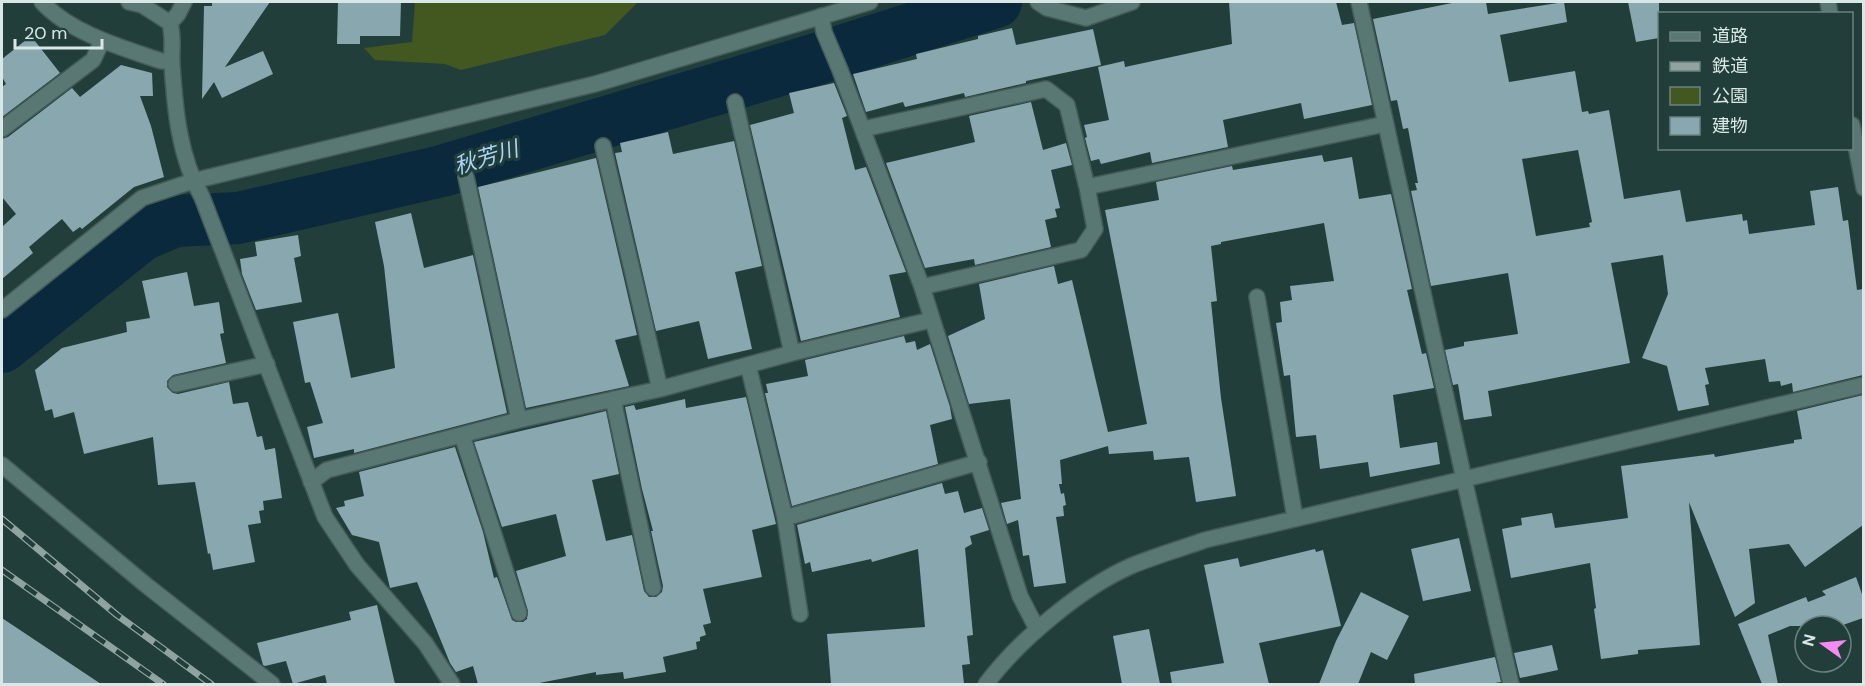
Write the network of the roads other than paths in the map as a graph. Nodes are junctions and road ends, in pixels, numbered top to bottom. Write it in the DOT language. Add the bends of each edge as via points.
graph roads {
  1 [pos="42,2"];
  2 [pos="129,2"];
  3 [pos="184,2"];
  4 [pos="870,2"];
  5 [pos="1038,2"];
  6 [pos="1131,2"];
  7 [pos="1359,2"];
  8 [pos="821,16"];
  9 [pos="170,23"];
  10 [pos="102,41"];
  11 [pos="172,60"];
  12 [pos="735,102"];
  13 [pos="1385,124"];
  14 [pos="2,129"];
  15 [pos="863,129"];
  16 [pos="1853,136"];
  17 [pos="603,146"];
  18 [pos="466,177"];
  19 [pos="193,181"];
  20 [pos="1087,186"];
  21 [pos="1863,188"];
  22 [pos="922,287"];
  23 [pos="1257,297"];
  24 [pos="2,310"];
  25 [pos="931,320"];
  26 [pos="792,353"];
  27 [pos="267,364"];
  28 [pos="748,365"];
  29 [pos="176,384"];
  30 [pos="1863,386"];
  31 [pos="660,389"];
  32 [pos="613,399"];
  33 [pos="519,420"];
  34 [pos="462,435"];
  35 [pos="979,462"];
  36 [pos="2,465"];
  37 [pos="1464,479"];
  38 [pos="311,482"];
  39 [pos="785,518"];
  40 [pos="1295,518"];
  41 [pos="653,588"];
  42 [pos="519,613"];
  43 [pos="800,614"];
  44 [pos="1037,629"];
  45 [pos="272,684"];
  46 [pos="452,684"];
  47 [pos="986,684"];
  48 [pos="1511,684"];
  1 -- 10 [label="street" via="56,15"];
  2 -- 9 [label="street" via="142,5"];
  3 -- 9 [label="street"];
  4 -- 8 [label="street"];
  5 -- 6 [label="street" via="1086,18"];
  7 -- 13 [label="street"];
  8 -- 15 [label="street"];
  8 -- 19 [label="street" via="595,84"];
  9 -- 11 [label="street" via="174,39"];
  10 -- 11 [label="street" via="161,62"];
  10 -- 14 [label="street" via="93,60"];
  11 -- 19 [label="street" via="176,121"];
  12 -- 26 [label="street"];
  13 -- 20 [label="street"];
  13 -- 37 [label="street"];
  15 -- 20 [label="street" via="1046,89 1067,105"];
  15 -- 22 [label="street"];
  16 -- 21 [label="street"];
  17 -- 31 [label="street"];
  18 -- 33 [label="street"];
  19 -- 24 [label="street" via="142,198"];
  19 -- 27 [label="street"];
  20 -- 22 [label="street" via="1095,229 1081,250"];
  22 -- 25 [label="street"];
  23 -- 40 [label="street"];
  25 -- 26 [label="street"];
  25 -- 35 [label="street"];
  26 -- 28 [label="street"];
  27 -- 29 [label="street"];
  27 -- 38 [label="street"];
  28 -- 31 [label="street"];
  28 -- 39 [label="street"];
  30 -- 37 [label="street"];
  31 -- 32 [label="street"];
  32 -- 33 [label="street"];
  32 -- 41 [label="street"];
  33 -- 34 [label="street"];
  34 -- 38 [label="street" via="327,470"];
  34 -- 42 [label="street"];
  35 -- 39 [label="street"];
  35 -- 44 [label="street" via="1020,596"];
  36 -- 45 [label="street"];
  37 -- 40 [label="street"];
  37 -- 48 [label="street"];
  38 -- 46 [label="street" via="326,517 357,564 425,643"];
  39 -- 43 [label="street"];
  40 -- 44 [label="street" via="1205,540 1130,567 1085,592"];
  44 -- 47 [label="street"];
}
